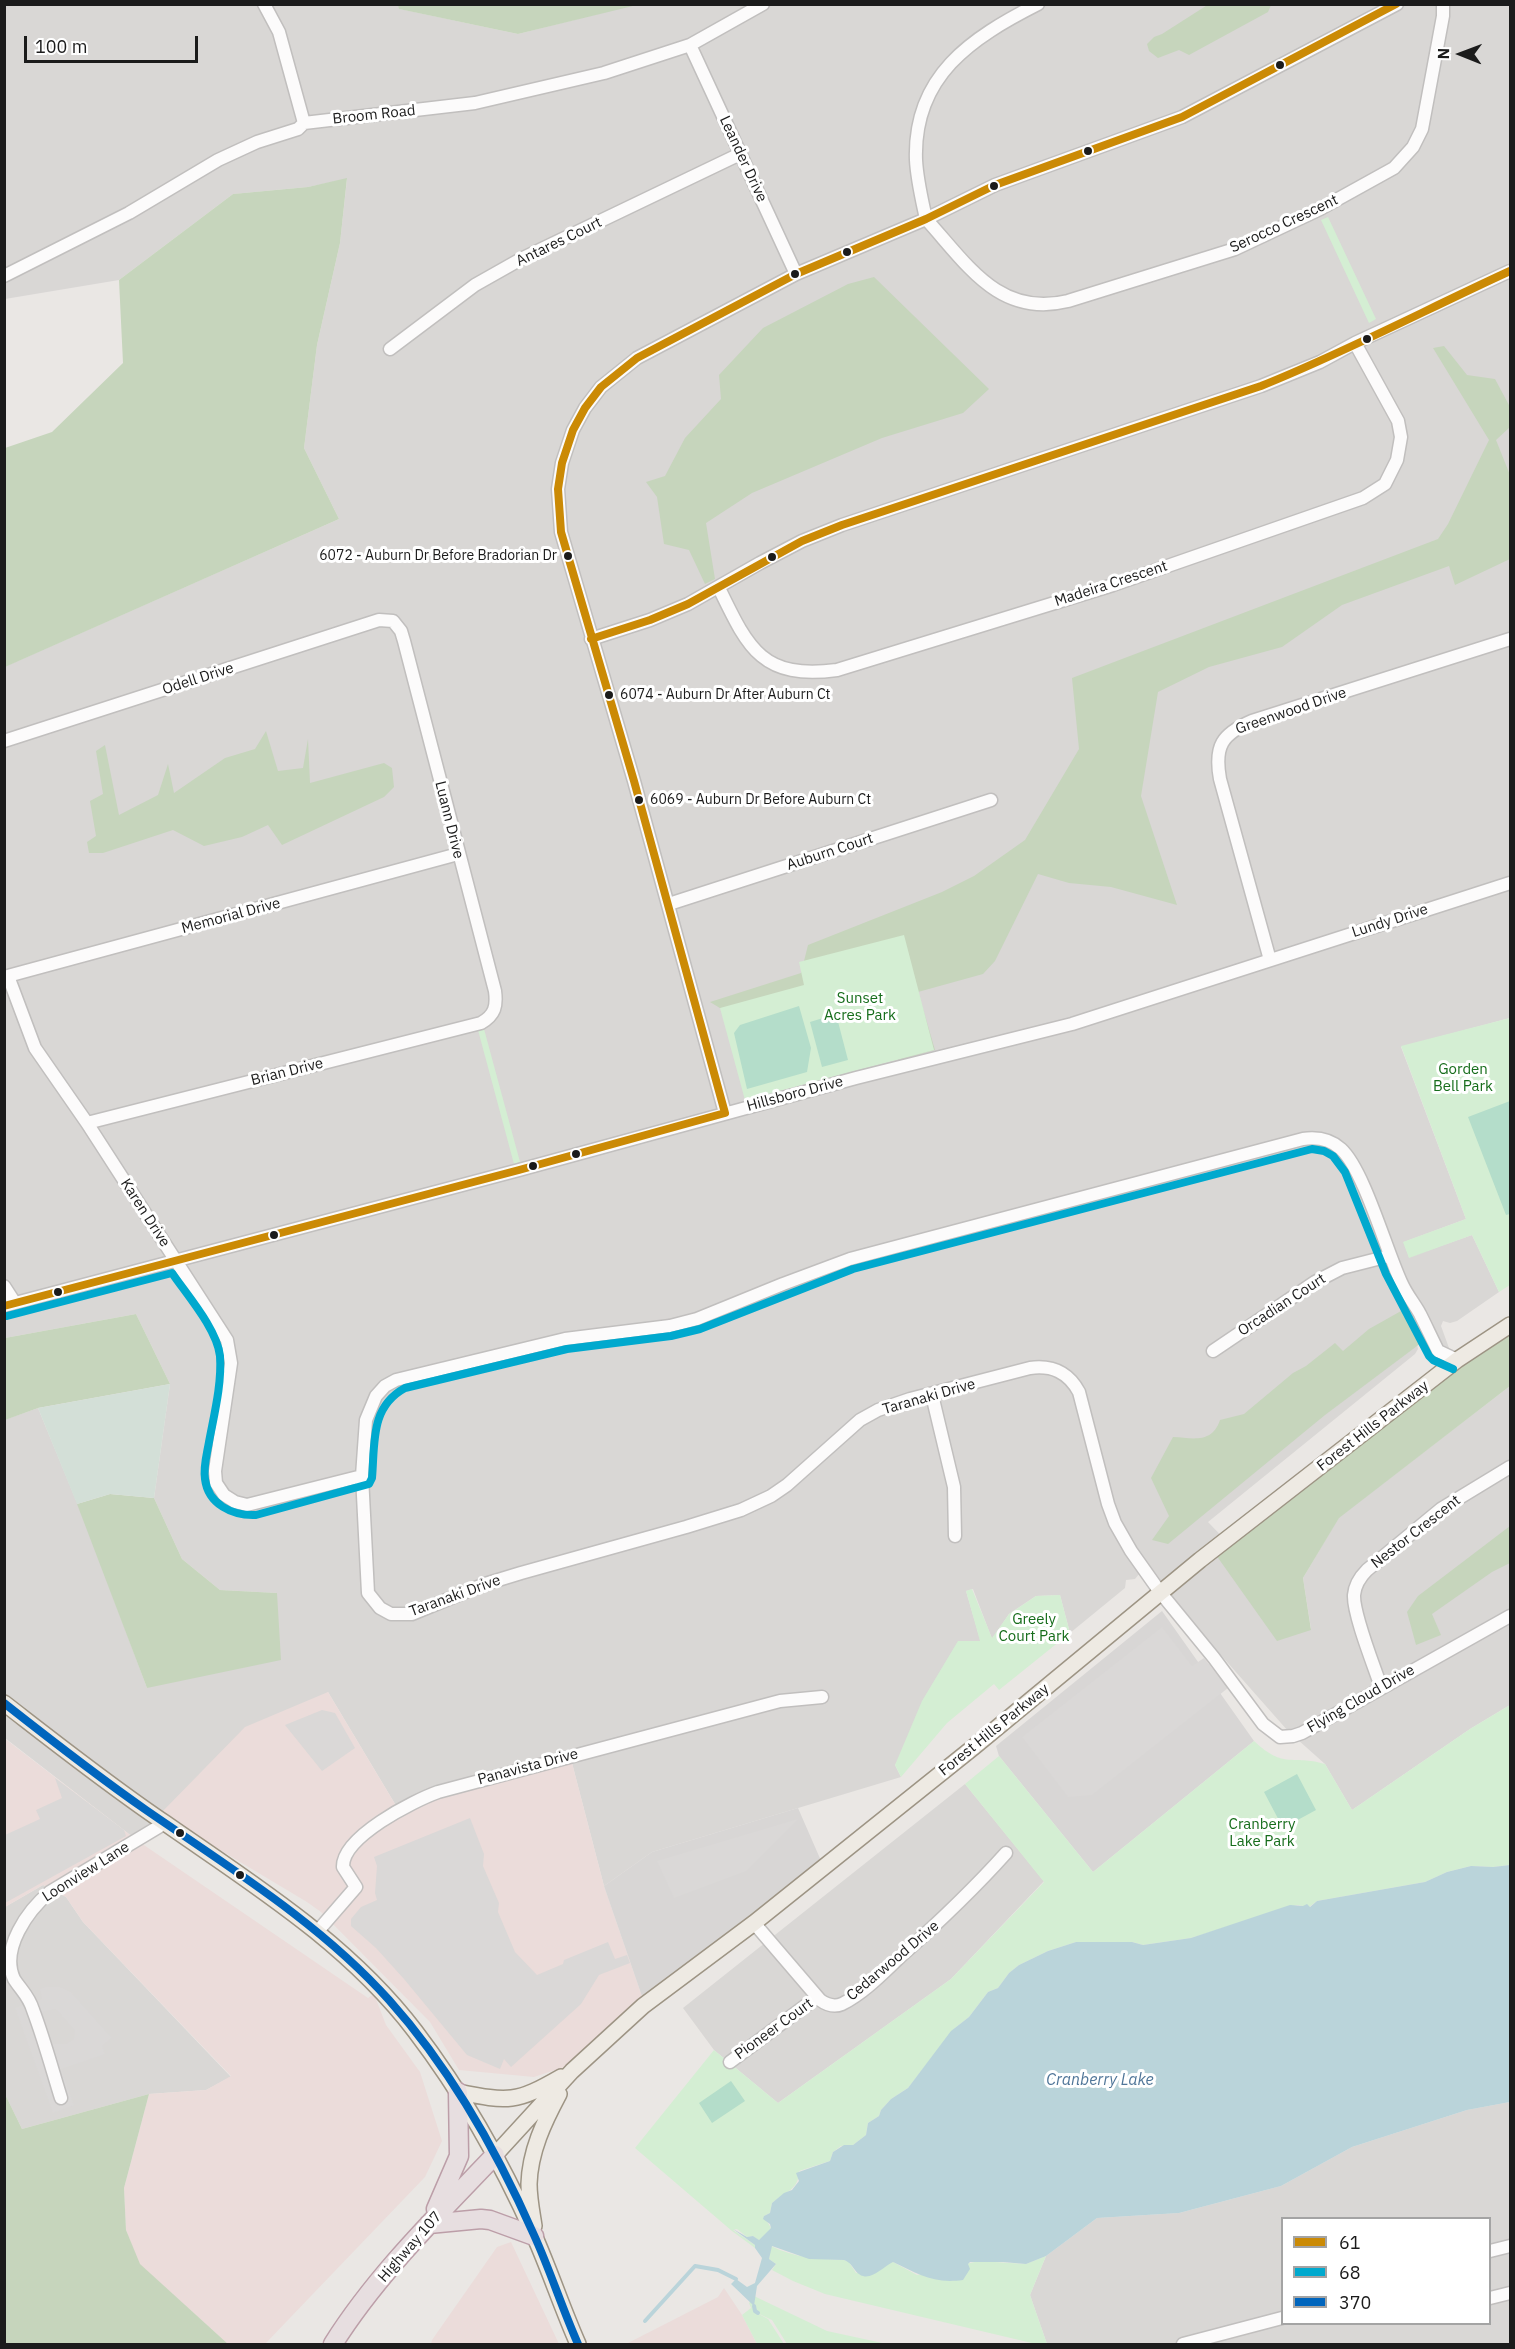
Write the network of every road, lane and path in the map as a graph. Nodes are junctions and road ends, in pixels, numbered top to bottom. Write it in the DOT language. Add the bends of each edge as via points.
graph roads {
  1 [pos="264,4"];
  2 [pos="763,4"];
  3 [pos="1038,4"];
  4 [pos="1397,4"];
  5 [pos="1443,4"];
  6 [pos="690,45"];
  7 [pos="304,123"];
  8 [pos="740,154"];
  9 [pos="926,219"];
  10 [pos="1510,271"];
  11 [pos="796,274"];
  12 [pos="4,276"];
  13 [pos="1355,343"];
  14 [pos="390,349"];
  15 [pos="719,588"];
  16 [pos="393,621"];
  17 [pos="591,639"];
  18 [pos="1510,639"];
  19 [pos="4,741"];
  20 [pos="991,800"];
  21 [pos="458,854"];
  22 [pos="1510,883"];
  23 [pos="669,904"];
  24 [pos="1270,960"];
  25 [pos="6,977"];
  26 [pos="487,1019"];
  27 [pos="725,1113"];
  28 [pos="87,1123"];
  29 [pos="1389,1256"];
  30 [pos="176,1261"];
  31 [pos="4,1286"];
  32 [pos="10,1304"];
  33 [pos="1510,1324"];
  34 [pos="1214,1351"];
  35 [pos="1457,1360"];
  36 [pos="932,1395"];
  37 [pos="1510,1467"];
  38 [pos="362,1476"];
  39 [pos="955,1536"];
  40 [pos="1160,1592"];
  41 [pos="1510,1616"];
  42 [pos="1381,1687"];
  43 [pos="822,1697"];
  44 [pos="4,1703"];
  45 [pos="165,1823"];
  46 [pos="1006,1853"];
  47 [pos="754,1923"];
  48 [pos="317,1932"];
  49 [pos="817,1997"];
  50 [pos="730,2062"];
  51 [pos="572,2071"];
  52 [pos="458,2092"];
  53 [pos="61,2098"];
  54 [pos="495,2155"];
  55 [pos="429,2224"];
  56 [pos="534,2236"];
  57 [pos="1510,2246"];
  58 [pos="1491,2251"];
  59 [pos="1510,2293"];
  60 [pos="1491,2298"];
  61 [pos="1281,2318"];
  62 [pos="333,2344"];
  63 [pos="578,2344"];
  64 [pos="1183,2344"];
  1 -- 7 [label="street" via="279,32"];
  2 -- 6 [label="street, Broom Road"];
  3 -- 9 [label="street" via="986,32 963,50 943,70 928,94 916,143 918,183"];
  4 -- 9 [label="street" via="1182,117 995,185"];
  5 -- 9 [label="street, Serocco Crescent" via="1422,129 1408,154 1394,168 1329,204 1235,249 1068,301 1034,305 993,290"];
  6 -- 7 [label="street, Broom Road" via="604,73 475,103"];
  6 -- 8 [label="street, Leander Drive"];
  7 -- 12 [label="street, Broom Road" via="298,129 218,160 129,213"];
  8 -- 11 [label="street, Leander Drive"];
  8 -- 14 [label="street, Antares Court" via="521,259 475,285"];
  9 -- 11 [label="street"];
  10 -- 13 [label="street"];
  11 -- 17 [label="street" via="627,364 602,387 581,415 562,463 558,507 561,532"];
  13 -- 15 [label="street" via="1261,386 842,525 802,541"];
  13 -- 15 [label="street, Madeira Crescent" via="1398,421 1401,437 1397,460 1384,484 1363,498 1113,585 837,670 794,671 760,656 744,638"];
  15 -- 17 [label="street" via="650,620"];
  16 -- 19 [label="street, Odell Drive" via="379,620"];
  16 -- 21 [label="street, Luann Drive" via="404,641"];
  17 -- 23 [label="street"];
  18 -- 24 [label="street, Greenwood Drive" via="1252,722 1229,733 1218,751 1220,779"];
  20 -- 23 [label="street, Auburn Court"];
  21 -- 25 [label="street, Memorial Drive"];
  21 -- 26 [label="street, Luann Drive" via="495,991 495,1009"];
  22 -- 24 [label="street, Lundy Drive"];
  23 -- 27 [label="street"];
  24 -- 27 [label="street, Hillsboro Drive" via="1072,1024"];
  25 -- 28 [label="street, Karen Drive" via="35,1048"];
  26 -- 28 [label="street, Brian Drive"];
  27 -- 30 [label="street, Hillsboro Drive"];
  28 -- 30 [label="street, Karen Drive"];
  29 -- 34 [label="street, Orcadian Court" via="1342,1268 1315,1281"];
  29 -- 35 [label="street, Taranaki Drive" via="1438,1351"];
  29 -- 38 [label="street, Taranaki Drive" via="1348,1156 1328,1140 1303,1139 850,1259 697,1319 565,1339 401,1378 385,1386 369,1409"];
  30 -- 32 [label="street, Hillsboro Drive"];
  30 -- 38 [label="street, Karen Drive" via="230,1349 214,1478 224,1495 235,1502 254,1505"];
  31 -- 32 [label="street"];
  33 -- 35 [label="main road, Forest Hills Parkway"];
  35 -- 40 [label="main road, Forest Hills Parkway"];
  36 -- 38 [label="street, Taranaki Drive" via="890,1406 860,1420 787,1485 755,1504 512,1575 408,1614 391,1614 368,1593"];
  36 -- 39 [label="street" via="954,1488"];
  36 -- 40 [label="street, Taranaki Drive" via="1038,1367 1051,1368 1070,1378 1079,1392 1115,1523"];
  37 -- 42 [label="street, Nestor Crescent" via="1441,1509 1358,1581 1355,1608"];
  40 -- 42 [label="street, Flying Cloud Drive" via="1263,1724 1280,1737 1302,1733"];
  40 -- 47 [label="main road, Forest Hills Parkway" via="1052,1684"];
  41 -- 42 [label="street, Flying Cloud Drive"];
  43 -- 48 [label="street, Panavista Drive" via="780,1701 438,1792 406,1805 371,1829 346,1853 344,1867 356,1887"];
  44 -- 45 [label="main road"];
  45 -- 48 [label="main road"];
  45 -- 53 [label="street, Loonview Lane" via="50,1892 12,1938 13,1978 33,2009"];
  46 -- 49 [label="street, Cedarwood Drive" via="964,1900 876,1979 839,2005 826,2004"];
  47 -- 49 [label="street"];
  47 -- 51 [label="main road, Forest Hills Parkway" via="643,2006"];
  48 -- 52 [label="main road" via="388,1999"];
  49 -- 50 [label="street, Pioneer Court"];
  51 -- 52 [label="main road" via="518,2098 497,2099"];
  51 -- 54 [label="main road, Forest Hills Parkway"];
  51 -- 56 [label="main road" via="535,2147 529,2184"];
  52 -- 54 [label="main road"];
  52 -- 55 [label="highway" via="459,2156"];
  54 -- 55 [label="highway, Highway 107"];
  54 -- 56 [label="main road"];
  55 -- 56 [label="highway" via="490,2220"];
  55 -- 62 [label="highway, Highway 107"];
  56 -- 63 [label="main road"];
  57 -- 58 [label="street"];
  59 -- 60 [label="street"];
  61 -- 64 [label="street"];
}
